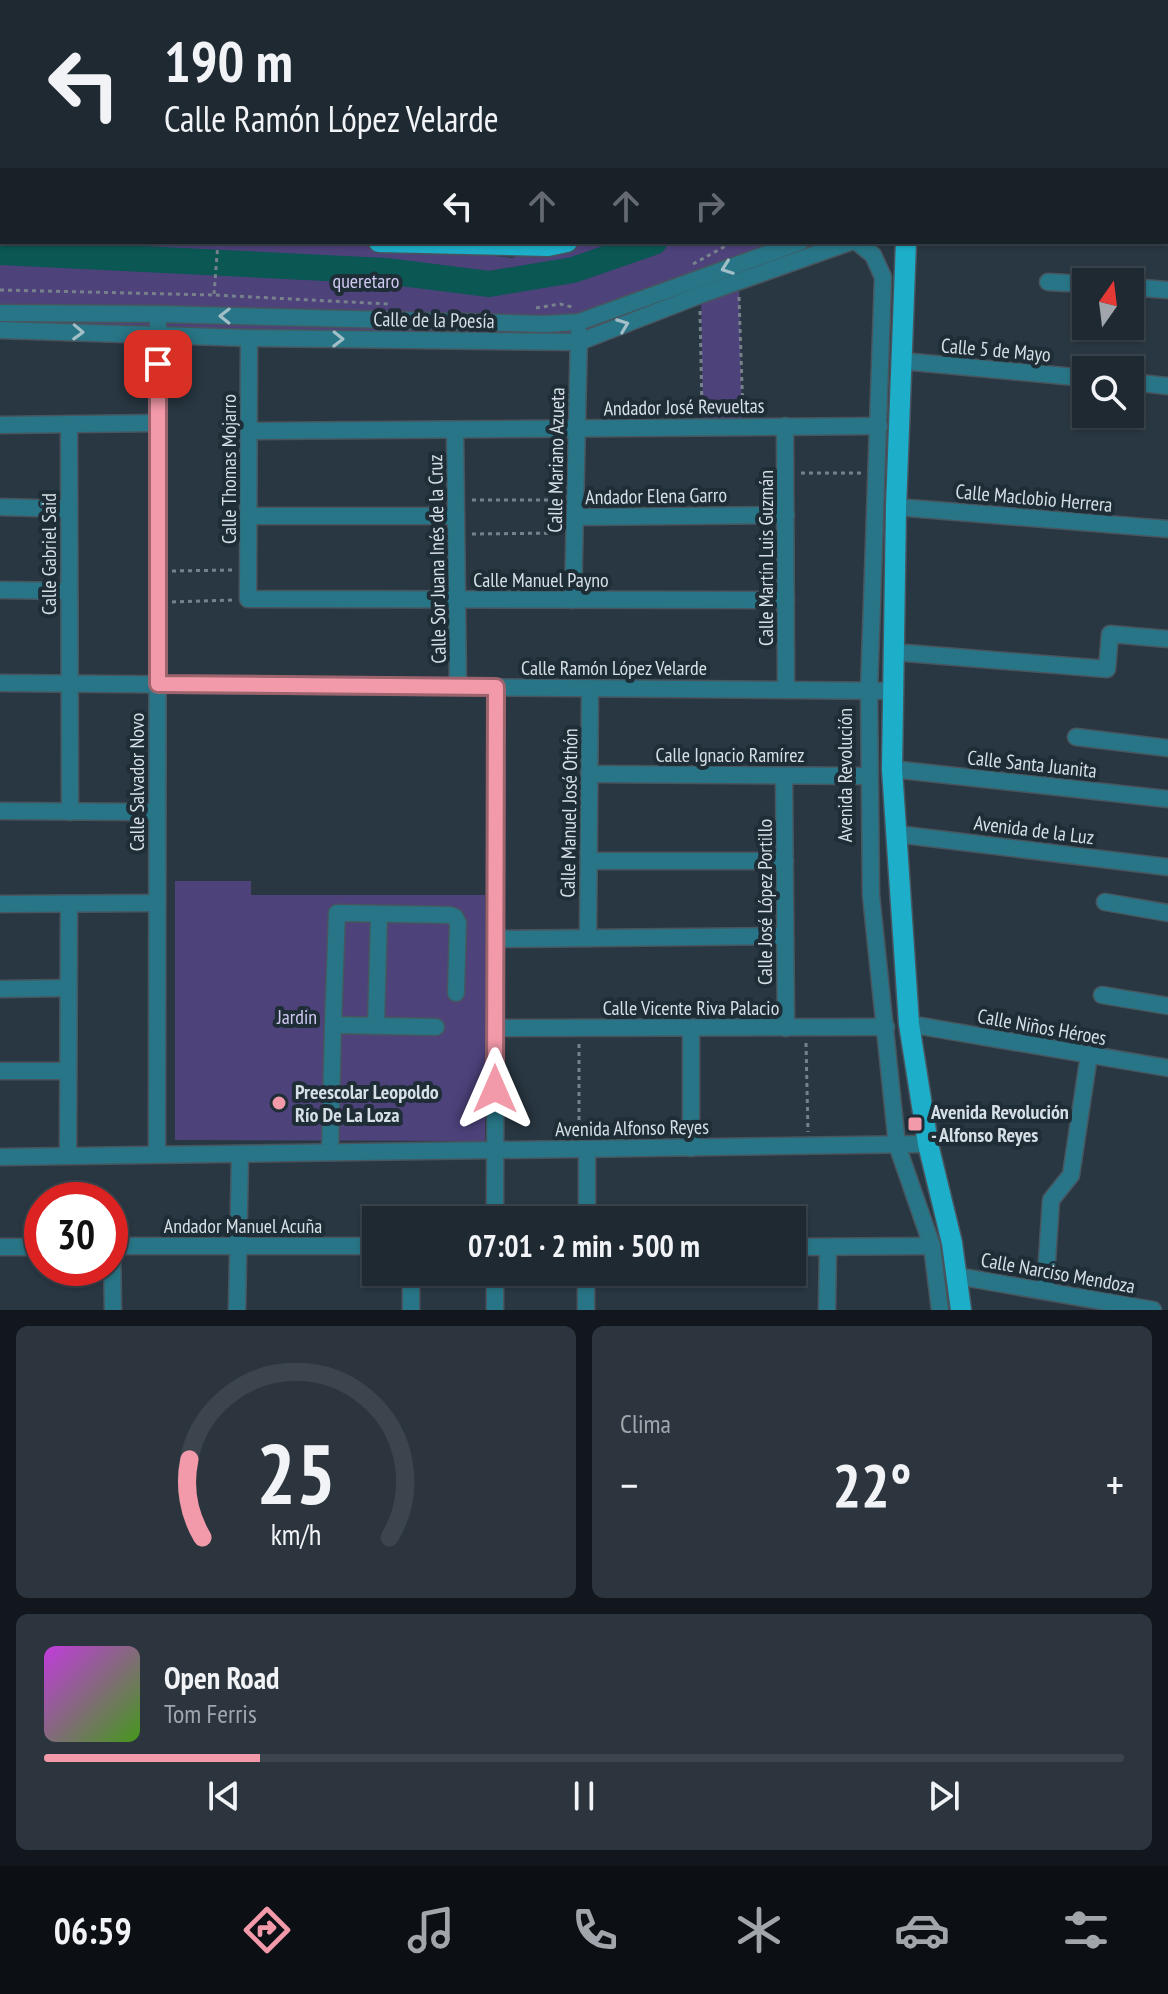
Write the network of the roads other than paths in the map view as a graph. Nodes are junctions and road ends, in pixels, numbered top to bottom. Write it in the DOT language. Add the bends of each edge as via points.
graph roads {
  1 [pos="464,244"];
  2 [pos="558,244"];
  3 [pos="794,244"];
  4 [pos="844,244"];
  5 [pos="859,244"];
  6 [pos="906,244"];
  7 [pos="1048,282"];
  8 [pos="1072,283"];
  9 [pos="1144,290"];
  10 [pos="1167,294"];
  11 [pos="0,313"];
  12 [pos="158,314"];
  13 [pos="576,314"];
  14 [pos="0,330"];
  15 [pos="158,335"];
  16 [pos="249,338"];
  17 [pos="579,342"];
  18 [pos="902,361"];
  19 [pos="1072,377"];
  20 [pos="1144,383"];
  21 [pos="1168,386"];
  22 [pos="158,423"];
  23 [pos="69,424"];
  24 [pos="0,425"];
  25 [pos="785,426"];
  26 [pos="879,426"];
  27 [pos="577,428"];
  28 [pos="455,430"];
  29 [pos="249,431"];
  30 [pos="0,507"];
  31 [pos="896,507"];
  32 [pos="456,508"];
  33 [pos="69,509"];
  34 [pos="786,515"];
  35 [pos="248,516"];
  36 [pos="575,525"];
  37 [pos="1168,529"];
  38 [pos="0,590"];
  39 [pos="69,591"];
  40 [pos="248,599"];
  41 [pos="457,600"];
  42 [pos="573,600"];
  43 [pos="786,600"];
  44 [pos="1168,639"];
  45 [pos="893,652"];
  46 [pos="0,683"];
  47 [pos="70,684"];
  48 [pos="158,684"];
  49 [pos="458,687"];
  50 [pos="496,687"];
  51 [pos="590,688"];
  52 [pos="786,690"];
  53 [pos="869,691"];
  54 [pos="892,691"];
  55 [pos="1076,737"];
  56 [pos="1168,748"];
  57 [pos="892,769"];
  58 [pos="590,774"];
  59 [pos="784,776"];
  60 [pos="869,776"];
  61 [pos="1168,799"];
  62 [pos="0,811"];
  63 [pos="70,812"];
  64 [pos="157,812"];
  65 [pos="896,834"];
  66 [pos="589,861"];
  67 [pos="785,861"];
  68 [pos="1168,867"];
  69 [pos="1105,902"];
  70 [pos="157,903"];
  71 [pos="0,904"];
  72 [pos="69,904"];
  73 [pos="1168,913"];
  74 [pos="379,914"];
  75 [pos="785,936"];
  76 [pos="588,938"];
  77 [pos="496,939"];
  78 [pos="68,988"];
  79 [pos="0,989"];
  80 [pos="456,993"];
  81 [pos="1102,995"];
  82 [pos="1168,1006"];
  83 [pos="909,1024"];
  84 [pos="333,1025"];
  85 [pos="376,1026"];
  86 [pos="436,1027"];
  87 [pos="886,1027"];
  88 [pos="495,1028"];
  89 [pos="691,1028"];
  90 [pos="786,1028"];
  91 [pos="1089,1055"];
  92 [pos="1168,1068"];
  93 [pos="0,1071"];
  94 [pos="68,1071"];
  95 [pos="928,1144"];
  96 [pos="897,1145"];
  97 [pos="691,1148"];
  98 [pos="583,1149"];
  99 [pos="495,1150"];
  100 [pos="330,1152"];
  101 [pos="157,1154"];
  102 [pos="240,1154"];
  103 [pos="68,1156"];
  104 [pos="0,1157"];
  105 [pos="495,1206"];
  106 [pos="586,1206"];
  107 [pos="128,1246"];
  108 [pos="238,1246"];
  109 [pos="362,1246"];
  110 [pos="932,1246"];
  111 [pos="0,1247"];
  112 [pos="24,1247"];
  113 [pos="806,1247"];
  114 [pos="828,1247"];
  115 [pos="957,1276"];
  116 [pos="112,1286"];
  117 [pos="411,1286"];
  118 [pos="495,1286"];
  119 [pos="586,1286"];
  120 [pos="1045,1291"];
  121 [pos="113,1310"];
  122 [pos="237,1310"];
  123 [pos="411,1310"];
  124 [pos="495,1310"];
  125 [pos="586,1310"];
  126 [pos="827,1310"];
  127 [pos="940,1310"];
  128 [pos="961,1310"];
  129 [pos="1153,1310"];
  1 -- 2 [label="main road"];
  3 -- 13 [label="street, Calle de la Poesía, one-way"];
  17 -- 4 [label="street, Calle de la Poesía, one-way"];
  5 -- 26 [label="street, Avenida Revolución" via="873,255 883,277"];
  6 -- 18 [label="main road"];
  7 -- 8 [label="street"];
  9 -- 10 [label="street"];
  11 -- 12 [label="street, Calle de la Poesía"];
  13 -- 12 [label="street, Calle de la Poesía, one-way" via="545,324"];
  12 -- 15 [label="street, Calle Salvador Novo"];
  13 -- 17 [label="street, Calle Mariano Azueta"];
  14 -- 15 [label="street, Calle de la Poesía, one-way"];
  15 -- 16 [label="street, Calle de la Poesía"];
  15 -- 22 [label="street, Calle Salvador Novo"];
  16 -- 17 [label="street, Calle de la Poesía, one-way"];
  16 -- 29 [label="street, Calle Thomas Mojarro"];
  17 -- 27 [label="street, Calle Mariano Azueta"];
  18 -- 19 [label="street, Calle 5 de Mayo"];
  18 -- 31 [label="main road"];
  20 -- 21 [label="street"];
  22 -- 23 [label="street"];
  22 -- 48 [label="street, Calle Salvador Novo"];
  23 -- 24 [label="street"];
  23 -- 33 [label="street, Calle Gabriel Said"];
  25 -- 26 [label="street, Andador José Revueltas"];
  25 -- 27 [label="street, Andador José Revueltas"];
  25 -- 34 [label="street, Calle Martín Luis Guzmán"];
  26 -- 53 [label="street, Avenida Revolución"];
  27 -- 28 [label="street, Andador José Revueltas"];
  27 -- 36 [label="street, Calle Mariano Azueta"];
  28 -- 29 [label="street, Andador José Revueltas"];
  28 -- 32 [label="street, Calle Sor Juana Inés de la Cruz"];
  29 -- 35 [label="street, Calle Thomas Mojarro"];
  30 -- 33 [label="street"];
  31 -- 37 [label="street, Calle Maclobio Herrera"];
  31 -- 45 [label="main road"];
  32 -- 35 [label="street"];
  32 -- 41 [label="street, Calle Sor Juana Inés de la Cruz"];
  33 -- 39 [label="street, Calle Gabriel Said"];
  34 -- 36 [label="street, Andador Elena Garro"];
  34 -- 43 [label="street, Calle Martín Luis Guzmán"];
  35 -- 40 [label="street, Calle Thomas Mojarro"];
  36 -- 42 [label="street, Calle Mariano Azueta"];
  38 -- 39 [label="street"];
  39 -- 47 [label="street, Calle Gabriel Said"];
  40 -- 41 [label="street, Calle Manuel Payno"];
  41 -- 42 [label="street, Calle Manuel Payno"];
  41 -- 49 [label="street, Calle Sor Juana Inés de la Cruz"];
  42 -- 43 [label="street, Calle Manuel Payno"];
  43 -- 52 [label="street, Calle Martín Luis Guzmán"];
  44 -- 45 [label="street" via="1110,634 1107,669"];
  45 -- 54 [label="main road"];
  46 -- 47 [label="street, Calle Ramón López Velarde"];
  47 -- 48 [label="street, Calle Ramón López Velarde"];
  47 -- 63 [label="street, Calle Gabriel Said"];
  48 -- 49 [label="street, Calle Ramón López Velarde"];
  48 -- 64 [label="street, Calle Salvador Novo"];
  49 -- 50 [label="street, Calle Ramón López Velarde"];
  50 -- 51 [label="street, Calle Ramón López Velarde"];
  50 -- 77 [label="street"];
  51 -- 52 [label="street, Calle Ramón López Velarde"];
  51 -- 58 [label="street, Calle Manuel José Othón"];
  52 -- 53 [label="street, Calle Ramón López Velarde"];
  53 -- 54 [label="street, Calle Ramón López Velarde"];
  53 -- 60 [label="street, Avenida Revolución"];
  54 -- 57 [label="main road"];
  55 -- 56 [label="street"];
  57 -- 61 [label="street, Calle Santa Juanita"];
  57 -- 65 [label="main road"];
  58 -- 59 [label="street, Calle Ignacio Ramírez"];
  58 -- 66 [label="street, Calle Manuel José Othón"];
  59 -- 60 [label="street, Calle Ignacio Ramírez"];
  59 -- 67 [label="street, Calle José López Portillo"];
  60 -- 87 [label="street, Avenida Revolución" via="871,895"];
  62 -- 63 [label="street"];
  63 -- 64 [label="street"];
  64 -- 70 [label="street, Calle Salvador Novo"];
  65 -- 68 [label="street, Avenida de la Luz"];
  65 -- 83 [label="main road"];
  66 -- 67 [label="street"];
  66 -- 76 [label="street, Calle Manuel José Othón"];
  67 -- 75 [label="street, Calle José López Portillo"];
  69 -- 73 [label="street"];
  70 -- 72 [label="street"];
  70 -- 101 [label="street, Calle Salvador Novo"];
  71 -- 72 [label="street"];
  72 -- 78 [label="street"];
  74 -- 80 [label="street" via="455,917"];
  74 -- 84 [label="street" via="337,913"];
  74 -- 85 [label="street"];
  75 -- 76 [label="street"];
  75 -- 90 [label="street, Calle José López Portillo"];
  76 -- 77 [label="street"];
  77 -- 88 [label="street"];
  78 -- 79 [label="street"];
  78 -- 94 [label="street"];
  81 -- 82 [label="street"];
  83 -- 91 [label="street, Calle Niños Héroes"];
  83 -- 95 [label="main road"];
  84 -- 85 [label="street"];
  84 -- 100 [label="street"];
  85 -- 86 [label="street"];
  87 -- 90 [label="street, Calle Vicente Riva Palacio"];
  87 -- 96 [label="street, Avenida Revolución"];
  88 -- 89 [label="street, Calle Vicente Riva Palacio"];
  88 -- 99 [label="street"];
  89 -- 90 [label="street, Calle Vicente Riva Palacio"];
  89 -- 97 [label="street"];
  91 -- 92 [label="street, Calle Niños Héroes"];
  91 -- 120 [label="street" via="1071,1175 1051,1200"];
  93 -- 94 [label="street"];
  94 -- 103 [label="street"];
  95 -- 96 [label="street, Avenida Alfonso Reyes"];
  95 -- 115 [label="main road"];
  96 -- 97 [label="street, Avenida Alfonso Reyes"];
  96 -- 110 [label="street, Avenida Revolución"];
  97 -- 98 [label="street, Avenida Alfonso Reyes"];
  98 -- 99 [label="street, Avenida Alfonso Reyes"];
  98 -- 106 [label="street"];
  99 -- 100 [label="street, Avenida Alfonso Reyes"];
  99 -- 105 [label="street"];
  100 -- 102 [label="street, Avenida Alfonso Reyes"];
  101 -- 102 [label="street, Avenida Alfonso Reyes"];
  101 -- 103 [label="street, Avenida Alfonso Reyes"];
  102 -- 108 [label="street"];
  103 -- 104 [label="street, Avenida Alfonso Reyes"];
  107 -- 108 [label="street, Andador Manuel Acuña"];
  108 -- 109 [label="street, Andador Manuel Acuña"];
  108 -- 122 [label="street"];
  110 -- 114 [label="street"];
  110 -- 127 [label="street, Avenida Revolución"];
  111 -- 112 [label="street"];
  113 -- 114 [label="street"];
  114 -- 126 [label="street"];
  115 -- 120 [label="street, Calle Narciso Mendoza"];
  115 -- 128 [label="main road"];
  116 -- 121 [label="street"];
  117 -- 123 [label="street"];
  118 -- 124 [label="street"];
  119 -- 125 [label="street"];
  120 -- 129 [label="street, Calle Narciso Mendoza"];
}
